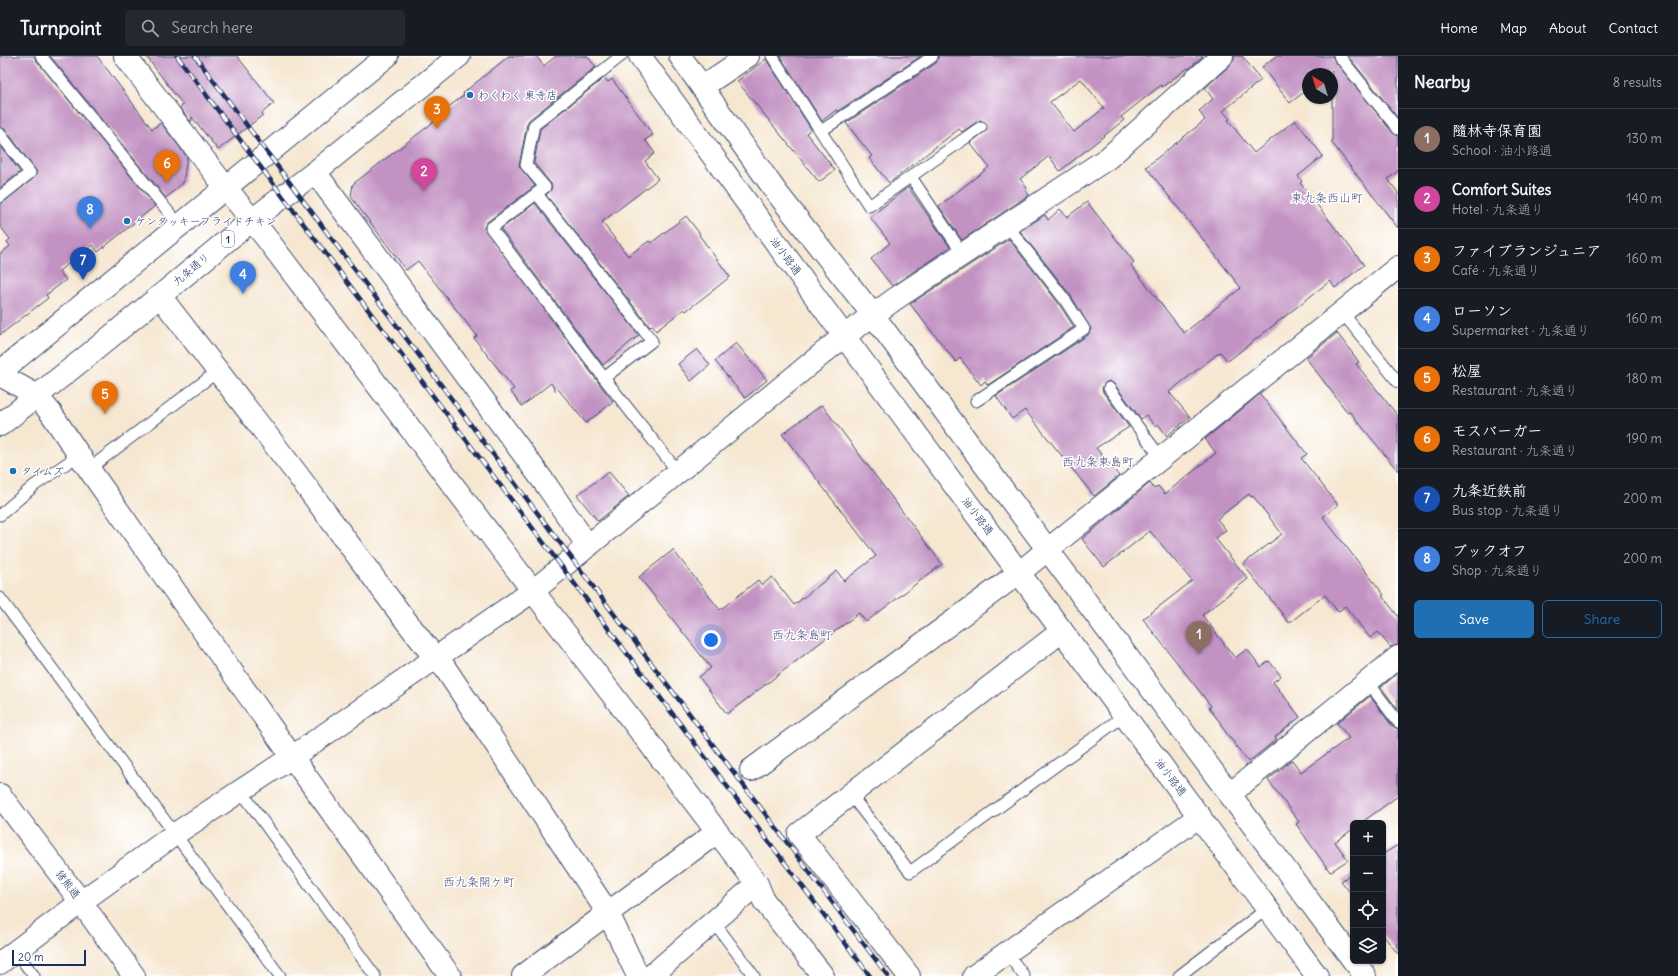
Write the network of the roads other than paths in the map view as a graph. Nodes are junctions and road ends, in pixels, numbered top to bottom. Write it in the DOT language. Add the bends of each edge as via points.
graph roads {
  1 [pos="41,56"];
  2 [pos="125,56"];
  3 [pos="387,56"];
  4 [pos="459,56"];
  5 [pos="621,56"];
  6 [pos="640,56"];
  7 [pos="680,56"];
  8 [pos="748,56"];
  9 [pos="772,56"];
  10 [pos="1222,56"];
  11 [pos="1339,56"];
  12 [pos="932,57"];
  13 [pos="702,87"];
  14 [pos="981,127"];
  15 [pos="1398,129"];
  16 [pos="821,131"];
  17 [pos="0,134"];
  18 [pos="315,172"];
  19 [pos="911,177"];
  20 [pos="226,188"];
  21 [pos="537,194"];
  22 [pos="0,198"];
  23 [pos="252,220"];
  24 [pos="1007,225"];
  25 [pos="180,226"];
  26 [pos="963,254"];
  27 [pos="1398,267"];
  28 [pos="160,296"];
  29 [pos="1342,312"];
  30 [pos="873,315"];
  31 [pos="844,336"];
  32 [pos="218,371"];
  33 [pos="0,372"];
  34 [pos="0,375"];
  35 [pos="604,378"];
  36 [pos="1398,382"];
  37 [pos="1108,388"];
  38 [pos="36,395"];
  39 [pos="976,401"];
  40 [pos="0,425"];
  41 [pos="1162,458"];
  42 [pos="84,462"];
  43 [pos="678,472"];
  44 [pos="0,515"];
  45 [pos="588,546"];
  46 [pos="1047,550"];
  47 [pos="1020,572"];
  48 [pos="533,592"];
  49 [pos="0,598"];
  50 [pos="1062,631"];
  51 [pos="1398,657"];
  52 [pos="435,658"];
  53 [pos="1368,682"];
  54 [pos="1125,715"];
  55 [pos="1398,722"];
  56 [pos="292,757"];
  57 [pos="750,770"];
  58 [pos="241,791"];
  59 [pos="850,794"];
  60 [pos="1230,794"];
  61 [pos="0,795"];
  62 [pos="1200,816"];
  63 [pos="716,832"];
  64 [pos="175,834"];
  65 [pos="758,884"];
  66 [pos="81,902"];
  67 [pos="1268,908"];
  68 [pos="608,913"];
  69 [pos="714,922"];
  70 [pos="1007,953"];
  71 [pos="1350,957"];
  72 [pos="8,958"];
  73 [pos="1355,964"];
  74 [pos="34,976"];
  75 [pos="134,976"];
  76 [pos="280,976"];
  77 [pos="375,976"];
  78 [pos="450,976"];
  79 [pos="524,976"];
  80 [pos="638,976"];
  81 [pos="652,976"];
  82 [pos="754,976"];
  83 [pos="823,976"];
  84 [pos="909,976"];
  85 [pos="974,976"];
  86 [pos="1024,976"];
  87 [pos="1179,976"];
  88 [pos="1317,976"];
  89 [pos="1365,976"];
  1 -- 25 [label="lane"];
  2 -- 20 [label="main road"];
  3 -- 20 [label="main road"];
  4 -- 18 [label="main road, 九条通り / 1"];
  5 -- 21 [label="lane" via="534,124 526,165 545,188"];
  6 -- 31 [label="main road, 油小路通"];
  7 -- 13 [label="main road"];
  8 -- 13 [label="main road"];
  9 -- 16 [label="lane"];
  10 -- 24 [label="main road" via="1108,158"];
  11 -- 15 [label="lane"];
  12 -- 16 [label="lane"];
  13 -- 30 [label="main road" via="777,193"];
  14 -- 19 [label="lane"];
  16 -- 19 [label="lane" via="869,206"];
  17 -- 22 [label="lane" via="30,172"];
  18 -- 23 [label="main road, 九条通り / 1"];
  18 -- 45 [label="main road" via="547,486"];
  19 -- 26 [label="lane"];
  20 -- 23 [label="main road"];
  20 -- 25 [label="main road"];
  21 -- 35 [label="lane" via="492,228"];
  21 -- 35 [label="lane" via="652,341"];
  23 -- 28 [label="main road, 九条通り / 1"];
  23 -- 48 [label="main road"];
  24 -- 26 [label="main road"];
  24 -- 39 [label="lane" via="1084,329"];
  25 -- 33 [label="main road"];
  26 -- 30 [label="main road"];
  27 -- 29 [label="main road"];
  28 -- 32 [label="main road"];
  28 -- 38 [label="main road, 九条通り / 1"];
  29 -- 36 [label="lane"];
  29 -- 41 [label="main road"];
  30 -- 31 [label="main road"];
  30 -- 46 [label="main road"];
  31 -- 43 [label="main road"];
  31 -- 47 [label="main road, 油小路通"];
  32 -- 42 [label="lane"];
  32 -- 52 [label="main road"];
  34 -- 38 [label="main road"];
  35 -- 43 [label="lane"];
  37 -- 41 [label="lane"];
  38 -- 40 [label="main road, 九条通り / 1"];
  38 -- 42 [label="main road"];
  41 -- 46 [label="main road"];
  42 -- 44 [label="lane" via="35,485"];
  42 -- 56 [label="main road"];
  43 -- 45 [label="main road"];
  45 -- 48 [label="main road"];
  46 -- 47 [label="main road"];
  46 -- 60 [label="main road"];
  47 -- 50 [label="main road, 油小路通"];
  47 -- 57 [label="main road"];
  48 -- 52 [label="main road"];
  48 -- 63 [label="main road"];
  49 -- 64 [label="lane"];
  50 -- 54 [label="main road, 油小路通"];
  50 -- 59 [label="main road"];
  51 -- 53 [label="main road"];
  52 -- 56 [label="main road"];
  52 -- 68 [label="main road" via="445,668"];
  53 -- 55 [label="lane"];
  53 -- 60 [label="main road"];
  54 -- 59 [label="lane" via="910,872"];
  54 -- 62 [label="main road, 油小路通"];
  56 -- 58 [label="main road"];
  56 -- 78 [label="main road"];
  58 -- 64 [label="main road"];
  58 -- 77 [label="lane"];
  59 -- 84 [label="main road" via="800,834"];
  60 -- 71 [label="main road"];
  61 -- 66 [label="main road, 猪熊通"];
  62 -- 67 [label="main road, 油小路通"];
  62 -- 70 [label="main road"];
  63 -- 65 [label="main road"];
  63 -- 68 [label="main road"];
  64 -- 66 [label="main road"];
  64 -- 76 [label="lane"];
  65 -- 69 [label="main road"];
  65 -- 83 [label="main road" via="764,901"];
  66 -- 72 [label="main road"];
  66 -- 75 [label="main road, 猪熊通"];
  67 -- 87 [label="lane"];
  67 -- 88 [label="main road, 油小路通"];
  68 -- 79 [label="main road"];
  68 -- 80 [label="main road"];
  69 -- 81 [label="main road"];
  69 -- 82 [label="lane"];
  70 -- 85 [label="main road"];
  70 -- 86 [label="lane"];
  72 -- 74 [label="lane"];
  73 -- 89 [label="main road"];
}
